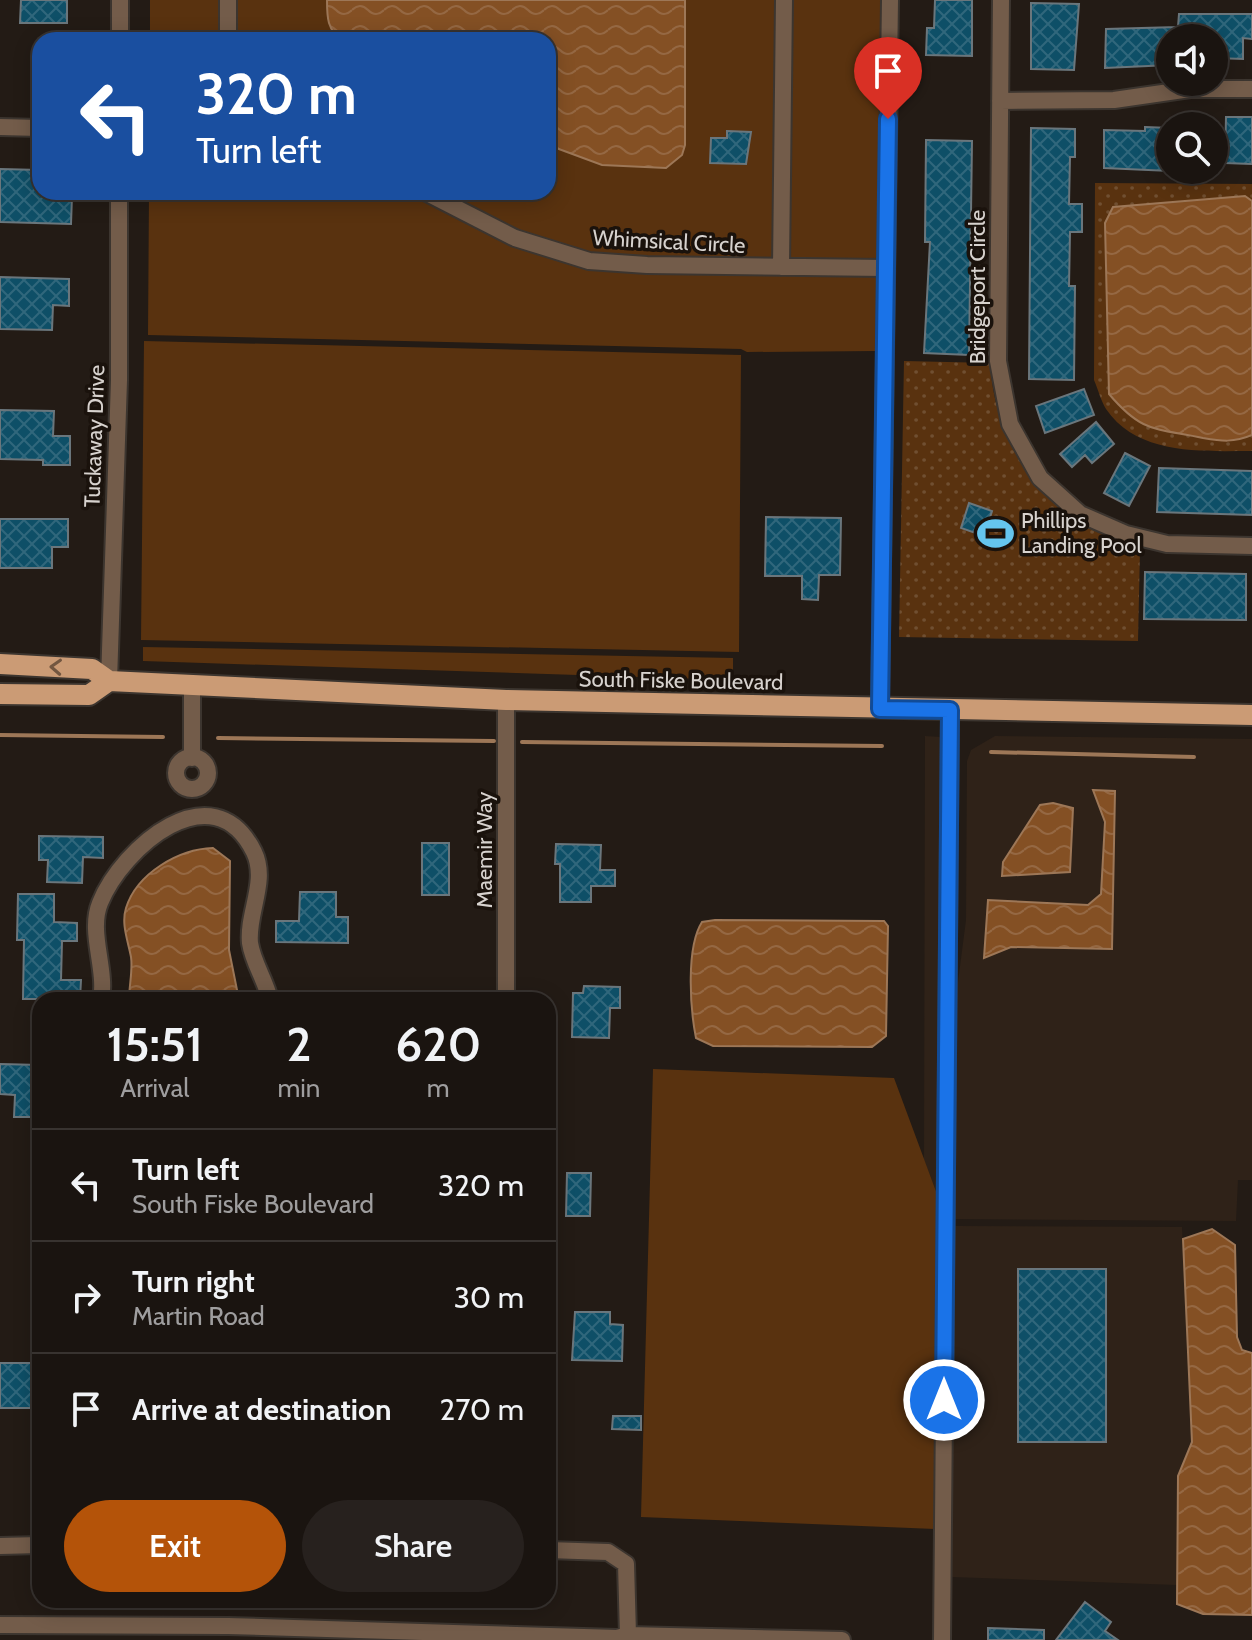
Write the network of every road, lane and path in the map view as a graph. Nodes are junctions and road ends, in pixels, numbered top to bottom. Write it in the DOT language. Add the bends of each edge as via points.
graph roads {
  1 [pos="120,0"];
  2 [pos="228,0"];
  3 [pos="784,0"];
  4 [pos="890,0"];
  5 [pos="1001,0"];
  6 [pos="120,32"];
  7 [pos="228,32"];
  8 [pos="1252,89"];
  9 [pos="1000,101"];
  10 [pos="0,127"];
  11 [pos="32,128"];
  12 [pos="119,200"];
  13 [pos="441,200"];
  14 [pos="781,267"];
  15 [pos="885,268"];
  16 [pos="1252,546"];
  17 [pos="0,664"];
  18 [pos="109,681"];
  19 [pos="192,685"];
  20 [pos="0,694"];
  21 [pos="506,700"];
  22 [pos="880,709"];
  23 [pos="950,710"];
  24 [pos="1252,715"];
  25 [pos="192,758"];
  26 [pos="183,786"];
  27 [pos="203,786"];
  28 [pos="214,818"];
  29 [pos="175,820"];
  30 [pos="102,992"];
  31 [pos="267,992"];
  32 [pos="506,992"];
  33 [pos="32,1545"];
  34 [pos="0,1546"];
  35 [pos="556,1550"];
  36 [pos="0,1625"];
  37 [pos="184,1633"];
  38 [pos="628,1637"];
  39 [pos="842,1640"];
  40 [pos="942,1640"];
  1 -- 6 [label="street"];
  2 -- 7 [label="street"];
  3 -- 14 [label="street"];
  4 -- 15 [label="street"];
  5 -- 9 [label="street, Bridgeport Circle"];
  8 -- 9 [label="street" via="1190,89 1114,100"];
  9 -- 16 [label="street, Bridgeport Circle" via="998,361 1010,424 1040,478 1080,514 1126,534 1167,544"];
  10 -- 11 [label="street"];
  12 -- 18 [label="street, Tuckaway Drive"];
  13 -- 14 [label="street, Whimsical Circle" via="515,238 589,261"];
  14 -- 15 [label="street, Whimsical Circle"];
  15 -- 22 [label="street"];
  18 -- 17 [label="main road, South Fiske Boulevard, one-way" via="92,669"];
  18 -- 19 [label="main road, South Fiske Boulevard"];
  18 -- 20 [label="main road, South Fiske Boulevard" via="89,695"];
  19 -- 21 [label="main road, South Fiske Boulevard"];
  19 -- 25 [label="street"];
  21 -- 22 [label="main road, South Fiske Boulevard"];
  21 -- 32 [label="street, Maemir Way"];
  22 -- 23 [label="main road, South Fiske Boulevard"];
  23 -- 24 [label="main road, South Fiske Boulevard"];
  23 -- 40 [label="street"];
  25 -- 26 [label="street" via="177,769"];
  25 -- 27 [label="street" via="207,768"];
  26 -- 27 [label="street"];
  26 -- 29 [label="street"];
  27 -- 28 [label="street"];
  28 -- 29 [label="street"];
  28 -- 31 [label="street" via="246,838 256,856 259,875 250,942"];
  29 -- 30 [label="street" via="134,854 98,905"];
  33 -- 34 [label="street"];
  35 -- 38 [label="street" via="608,1552 626,1564"];
  36 -- 37 [label="street"];
  37 -- 38 [label="street"];
  38 -- 39 [label="street"];
}
